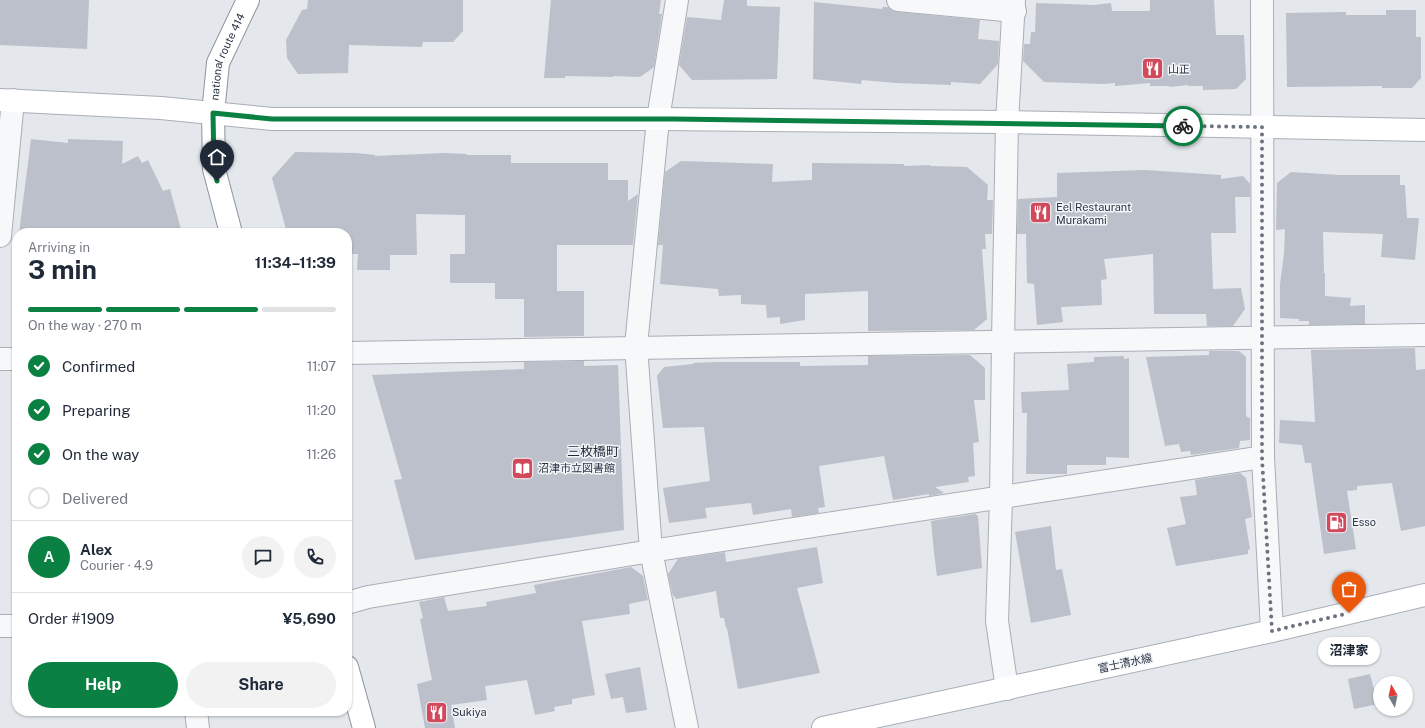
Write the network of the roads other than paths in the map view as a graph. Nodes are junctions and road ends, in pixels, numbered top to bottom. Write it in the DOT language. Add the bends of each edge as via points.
graph roads {
  1 [pos="248,0"];
  2 [pos="677,0"];
  3 [pos="898,0"];
  4 [pos="1262,0"];
  5 [pos="1014,6"];
  6 [pos="6,100"];
  7 [pos="213,113"];
  8 [pos="658,119"];
  9 [pos="1007,122"];
  10 [pos="1262,127"];
  11 [pos="1425,130"];
  12 [pos="230,228"];
  13 [pos="0,236"];
  14 [pos="1425,335"];
  15 [pos="1262,338"];
  16 [pos="1003,342"];
  17 [pos="636,346"];
  18 [pos="352,353"];
  19 [pos="0,359"];
  20 [pos="12,359"];
  21 [pos="1262,458"];
  22 [pos="1001,498"];
  23 [pos="651,551"];
  24 [pos="1425,595"];
  25 [pos="352,602"];
  26 [pos="0,626"];
  27 [pos="12,626"];
  28 [pos="1272,631"];
  29 [pos="352,685"];
  30 [pos="1007,689"];
  31 [pos="197,716"];
  32 [pos="198,728"];
  33 [pos="364,728"];
  34 [pos="687,728"];
  35 [pos="823,728"];
  1 -- 7 [label="main road, national route 414" via="218,63"];
  2 -- 8 [label="street"];
  3 -- 5 [label="street"];
  4 -- 10 [label="street"];
  5 -- 9 [label="street"];
  6 -- 7 [label="main road"];
  6 -- 13 [label="street"];
  7 -- 8 [label="main road" via="272,119"];
  7 -- 12 [label="main road, national route 414" via="214,168"];
  8 -- 9 [label="main road"];
  8 -- 17 [label="street"];
  9 -- 10 [label="main road"];
  9 -- 16 [label="street"];
  10 -- 11 [label="main road"];
  10 -- 15 [label="street"];
  14 -- 15 [label="street"];
  15 -- 16 [label="street"];
  15 -- 21 [label="street"];
  16 -- 17 [label="street"];
  16 -- 22 [label="street"];
  17 -- 18 [label="street"];
  17 -- 23 [label="street"];
  19 -- 20 [label="street"];
  21 -- 22 [label="street"];
  21 -- 28 [label="street"];
  22 -- 23 [label="street"];
  22 -- 30 [label="street" via="997,620"];
  23 -- 25 [label="street"];
  23 -- 34 [label="street"];
  24 -- 28 [label="main road, 富士清水線"];
  26 -- 27 [label="street"];
  28 -- 30 [label="main road, 富士清水線"];
  29 -- 33 [label="main road"];
  30 -- 35 [label="main road, 富士清水線"];
  31 -- 32 [label="street"];
}
